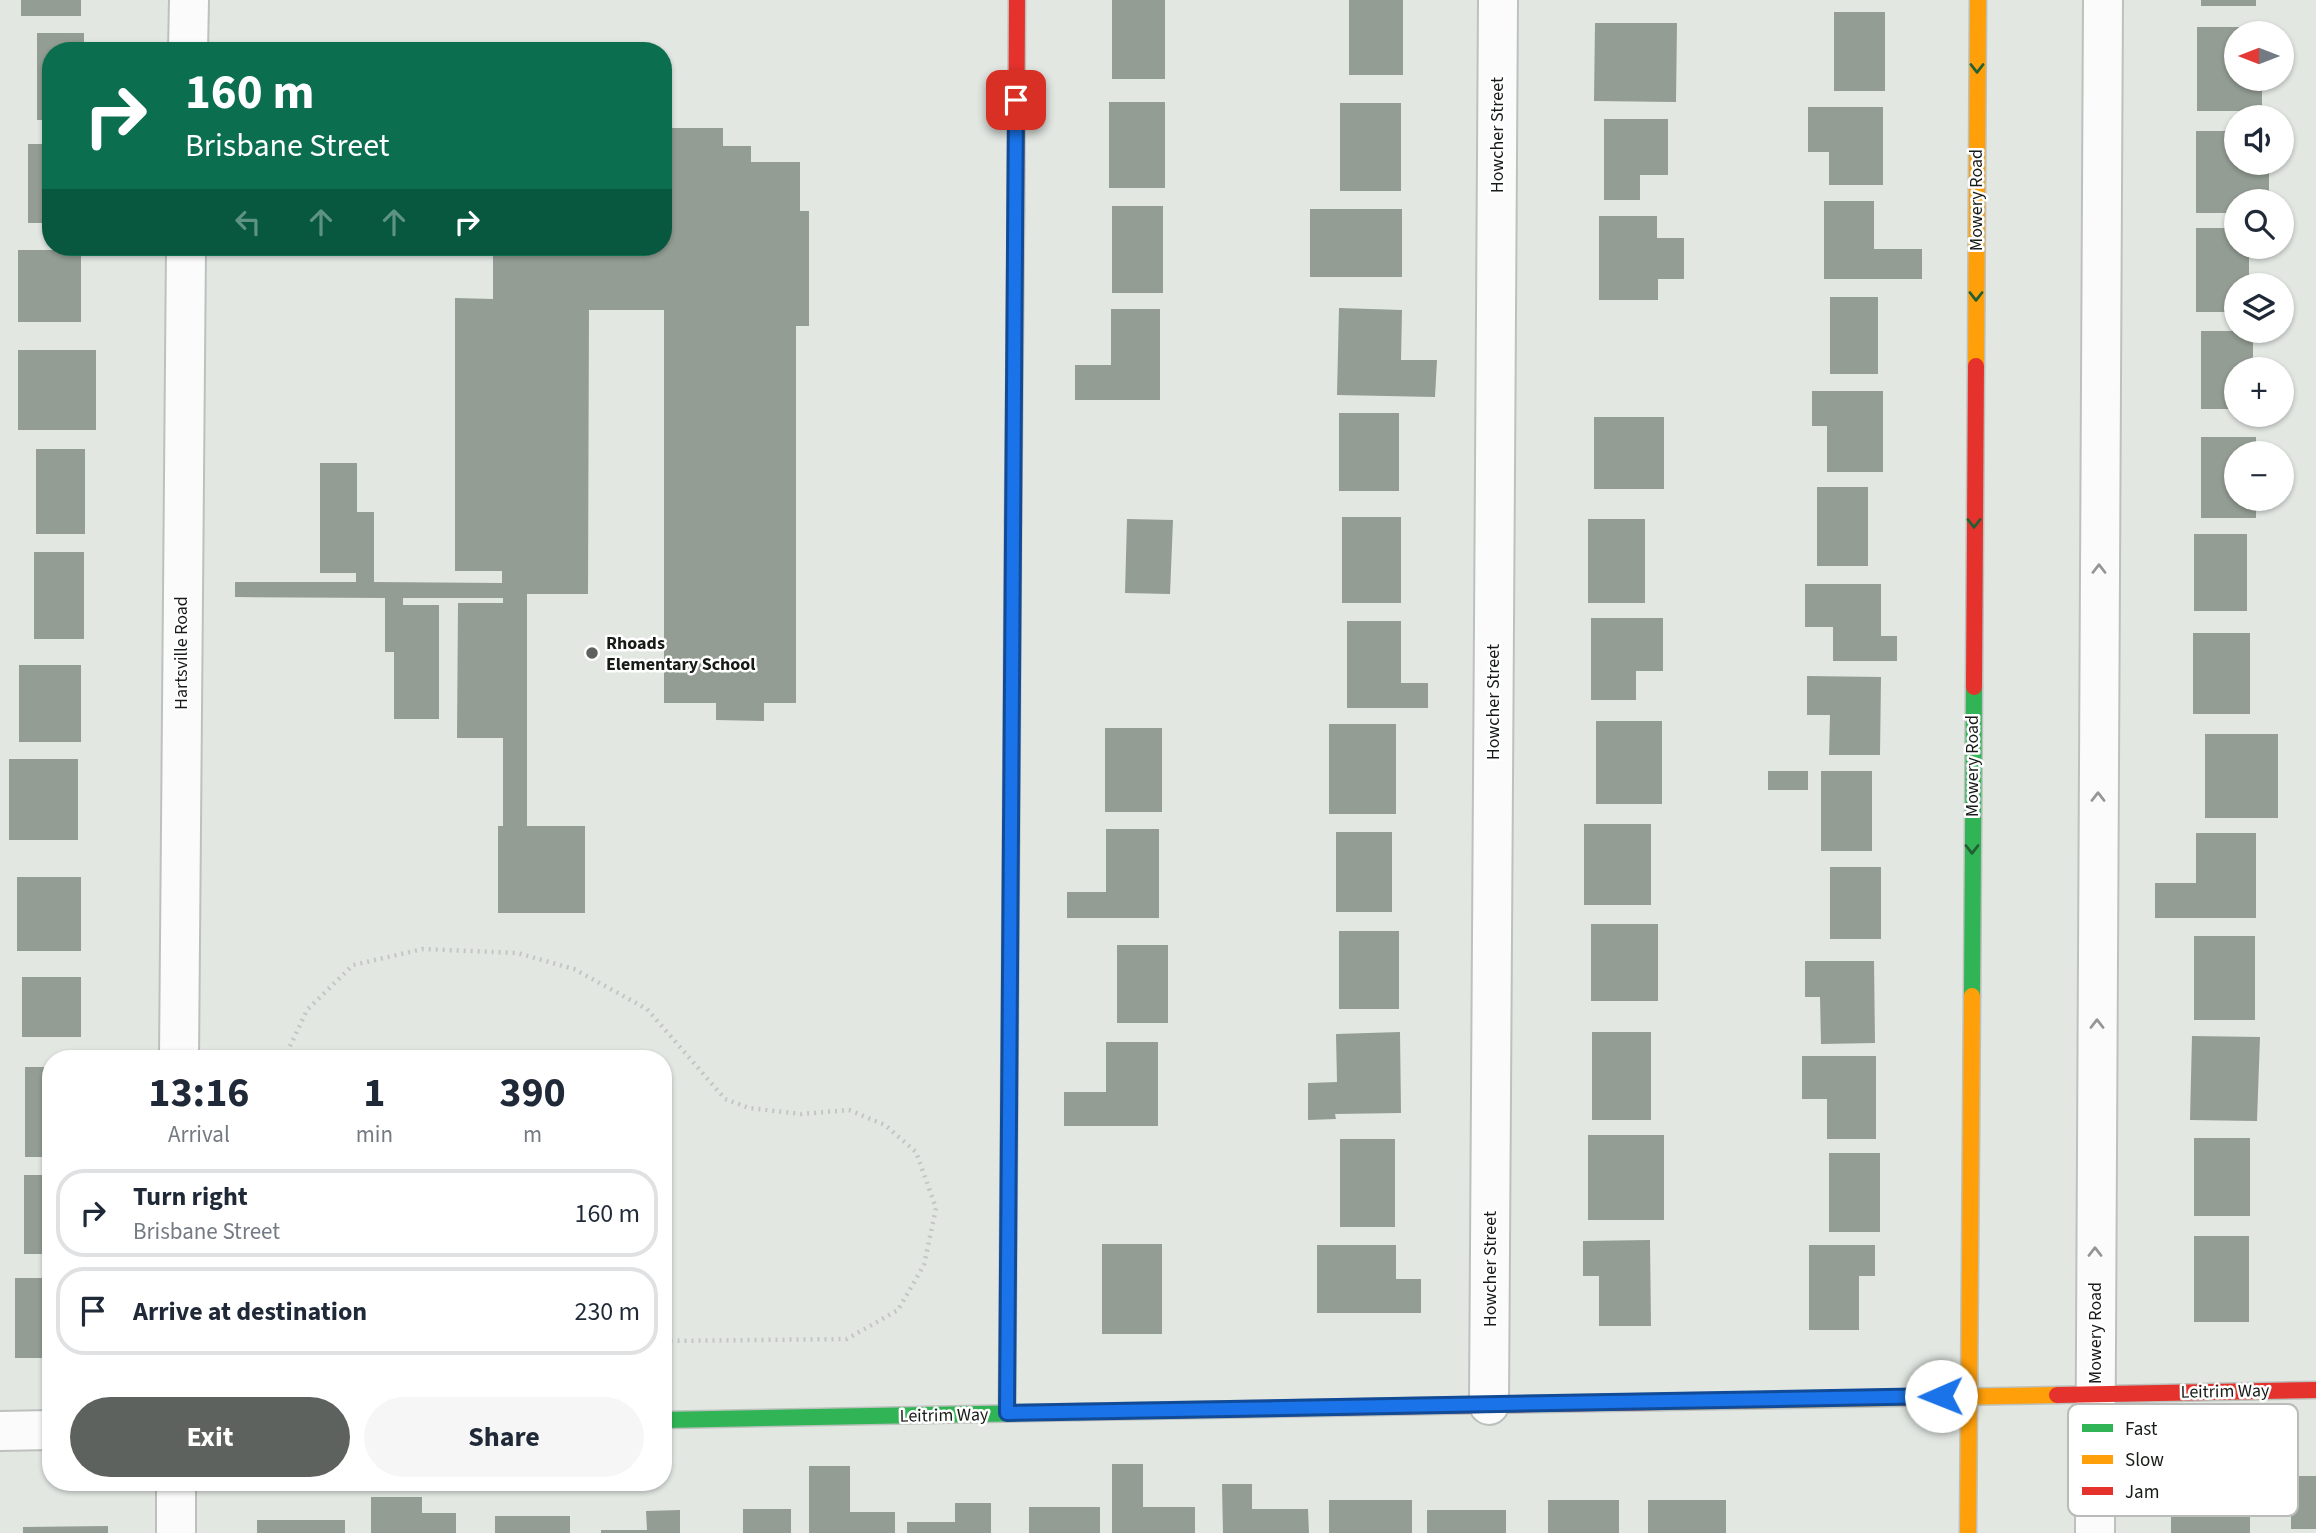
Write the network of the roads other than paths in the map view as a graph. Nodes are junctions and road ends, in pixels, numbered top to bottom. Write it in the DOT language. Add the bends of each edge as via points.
graph roads {
  1 [pos="189,0"];
  2 [pos="1017,0"];
  3 [pos="1498,0"];
  4 [pos="1978,0"];
  5 [pos="2103,0"];
  6 [pos="188,42"];
  7 [pos="186,256"];
  8 [pos="179,1050"];
  9 [pos="2316,1390"];
  10 [pos="2094,1394"];
  11 [pos="1968,1396"];
  12 [pos="2094,1404"];
  13 [pos="1489,1405"];
  14 [pos="1007,1413"];
  15 [pos="672,1420"];
  16 [pos="42,1430"];
  17 [pos="0,1431"];
  18 [pos="176,1491"];
  19 [pos="176,1533"];
  20 [pos="1968,1533"];
  1 -- 6 [label="street"];
  2 -- 14 [label="street"];
  3 -- 13 [label="street, Howcher Street"];
  4 -- 11 [label="street, Mowery Road, one-way"];
  10 -- 5 [label="street, Mowery Road, one-way"];
  7 -- 8 [label="street, Hartsville Road"];
  9 -- 10 [label="street, Leitrim Way"];
  10 -- 11 [label="street, Leitrim Way"];
  10 -- 12 [label="street, Mowery Road"];
  11 -- 13 [label="street, Leitrim Way"];
  11 -- 20 [label="street, Mowery Road"];
  13 -- 14 [label="street, Leitrim Way"];
  14 -- 15 [label="street, Leitrim Way"];
  16 -- 17 [label="street"];
  18 -- 19 [label="street"];
}
